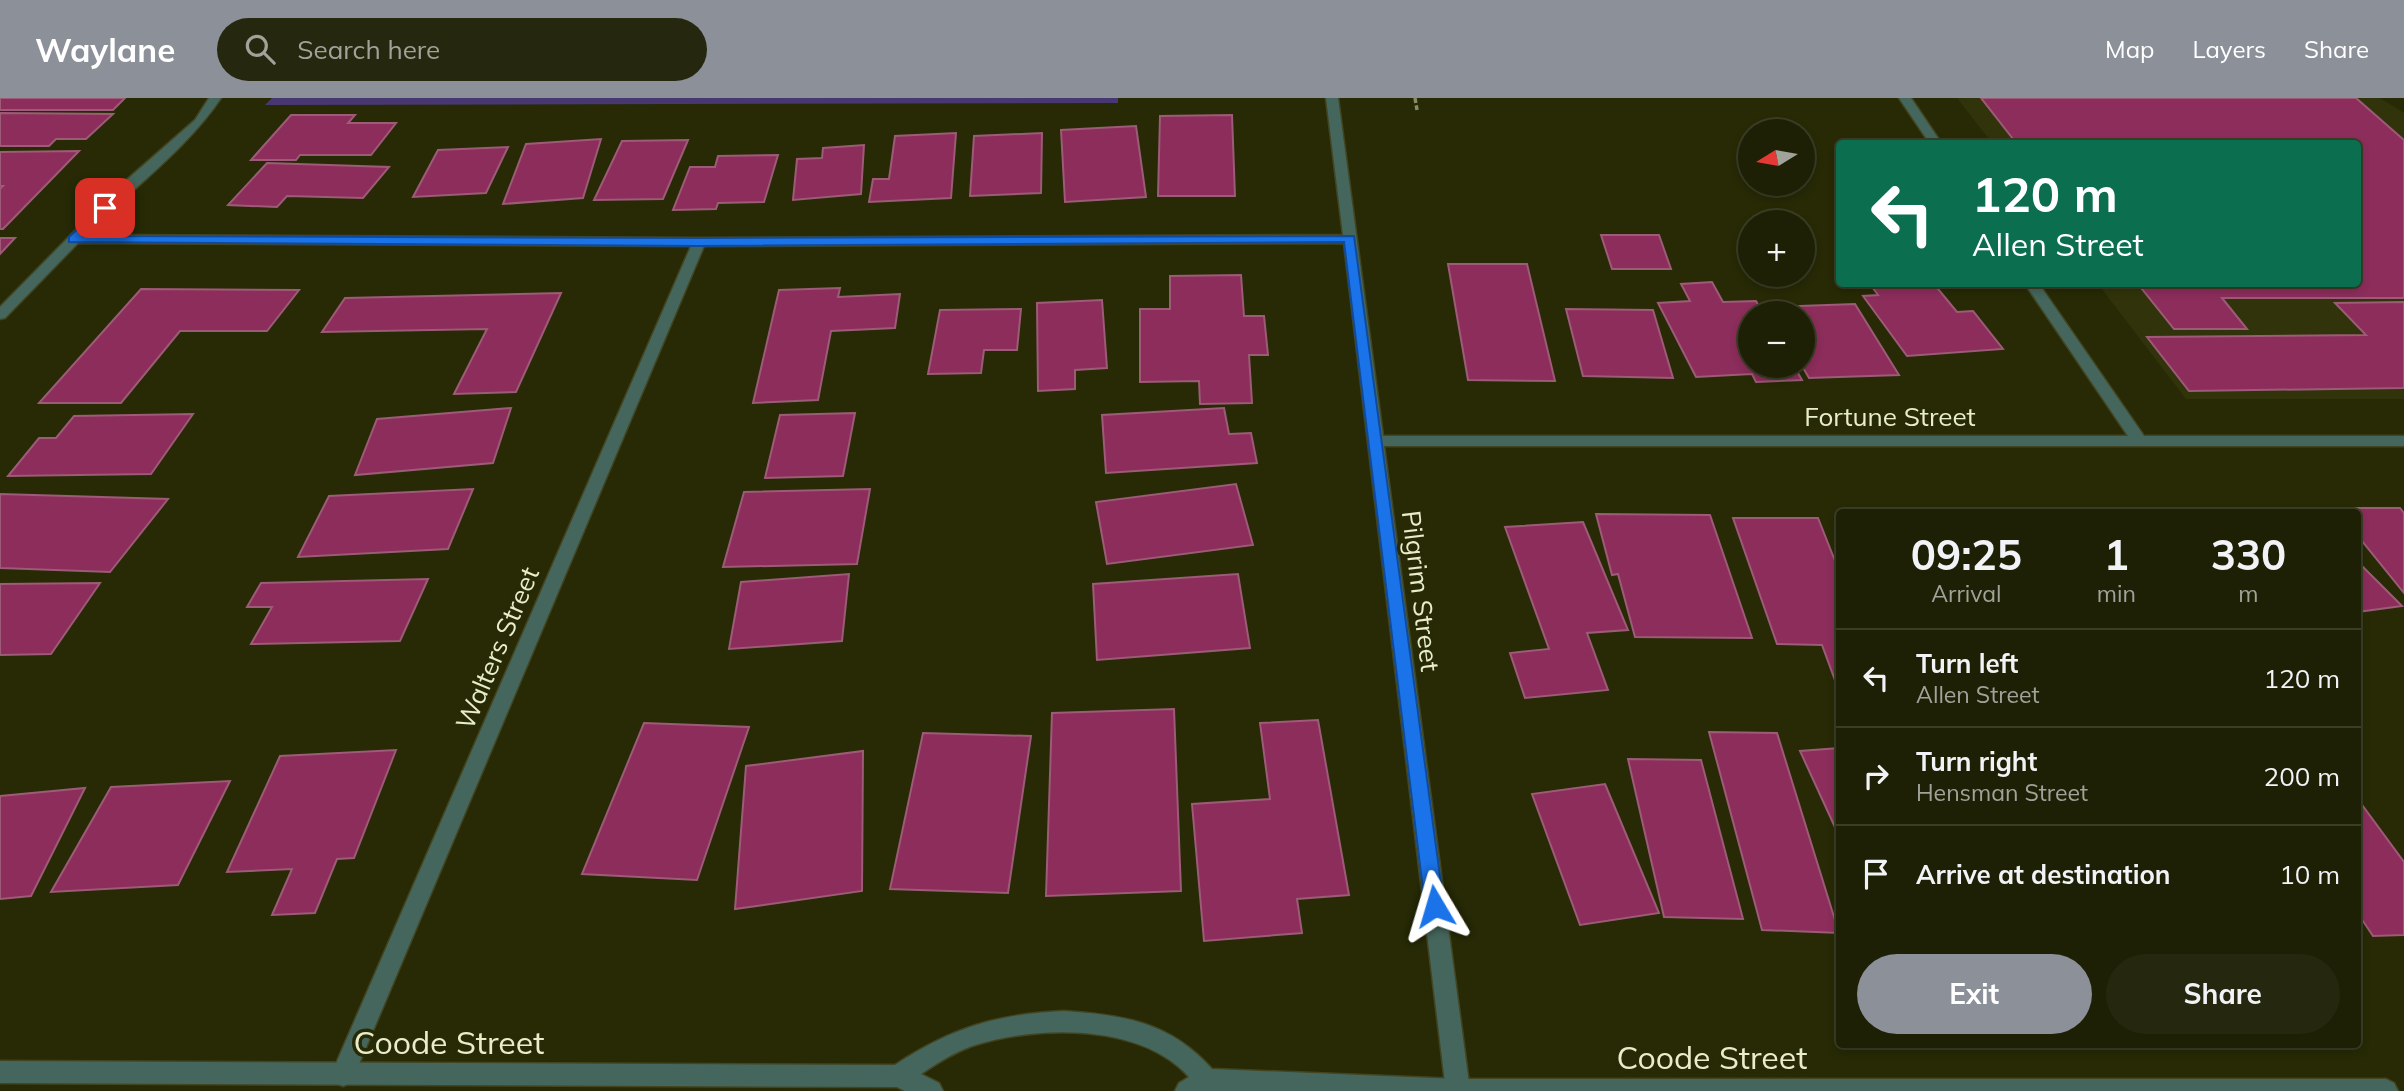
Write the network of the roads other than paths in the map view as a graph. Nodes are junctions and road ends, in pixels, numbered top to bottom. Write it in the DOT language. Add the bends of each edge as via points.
graph roads {
  1 [pos="215,98"];
  2 [pos="1332,98"];
  3 [pos="1905,98"];
  4 [pos="1933,140"];
  5 [pos="74,239"];
  6 [pos="1350,239"];
  7 [pos="699,242"];
  8 [pos="2034,287"];
  9 [pos="0,315"];
  10 [pos="1376,441"];
  11 [pos="2140,441"];
  12 [pos="2404,441"];
  13 [pos="0,1072"];
  14 [pos="343,1075"];
  15 [pos="898,1076"];
  16 [pos="1197,1086"];
  17 [pos="931,1091"];
  18 [pos="1458,1091"];
  19 [pos="2386,1091"];
  1 -- 5 [label="street" via="199,122"];
  2 -- 6 [label="street, Pilgrim Street"];
  3 -- 4 [label="street"];
  5 -- 7 [label="street"];
  5 -- 9 [label="street"];
  6 -- 7 [label="street"];
  6 -- 10 [label="street, Pilgrim Street"];
  7 -- 14 [label="street, Walters Street"];
  8 -- 11 [label="street"];
  10 -- 11 [label="street, Fortune Street"];
  10 -- 18 [label="street, Pilgrim Street"];
  11 -- 12 [label="street, Fortune Street"];
  13 -- 14 [label="street, Coode Street"];
  14 -- 15 [label="street, Coode Street"];
  15 -- 16 [label="street, Coode Street" via="949,1044 993,1029 1062,1022 1136,1032 1178,1050"];
  15 -- 17 [label="street, Coode Street"];
  16 -- 18 [label="street, Coode Street"];
  18 -- 19 [label="street, Coode Street"];
}
